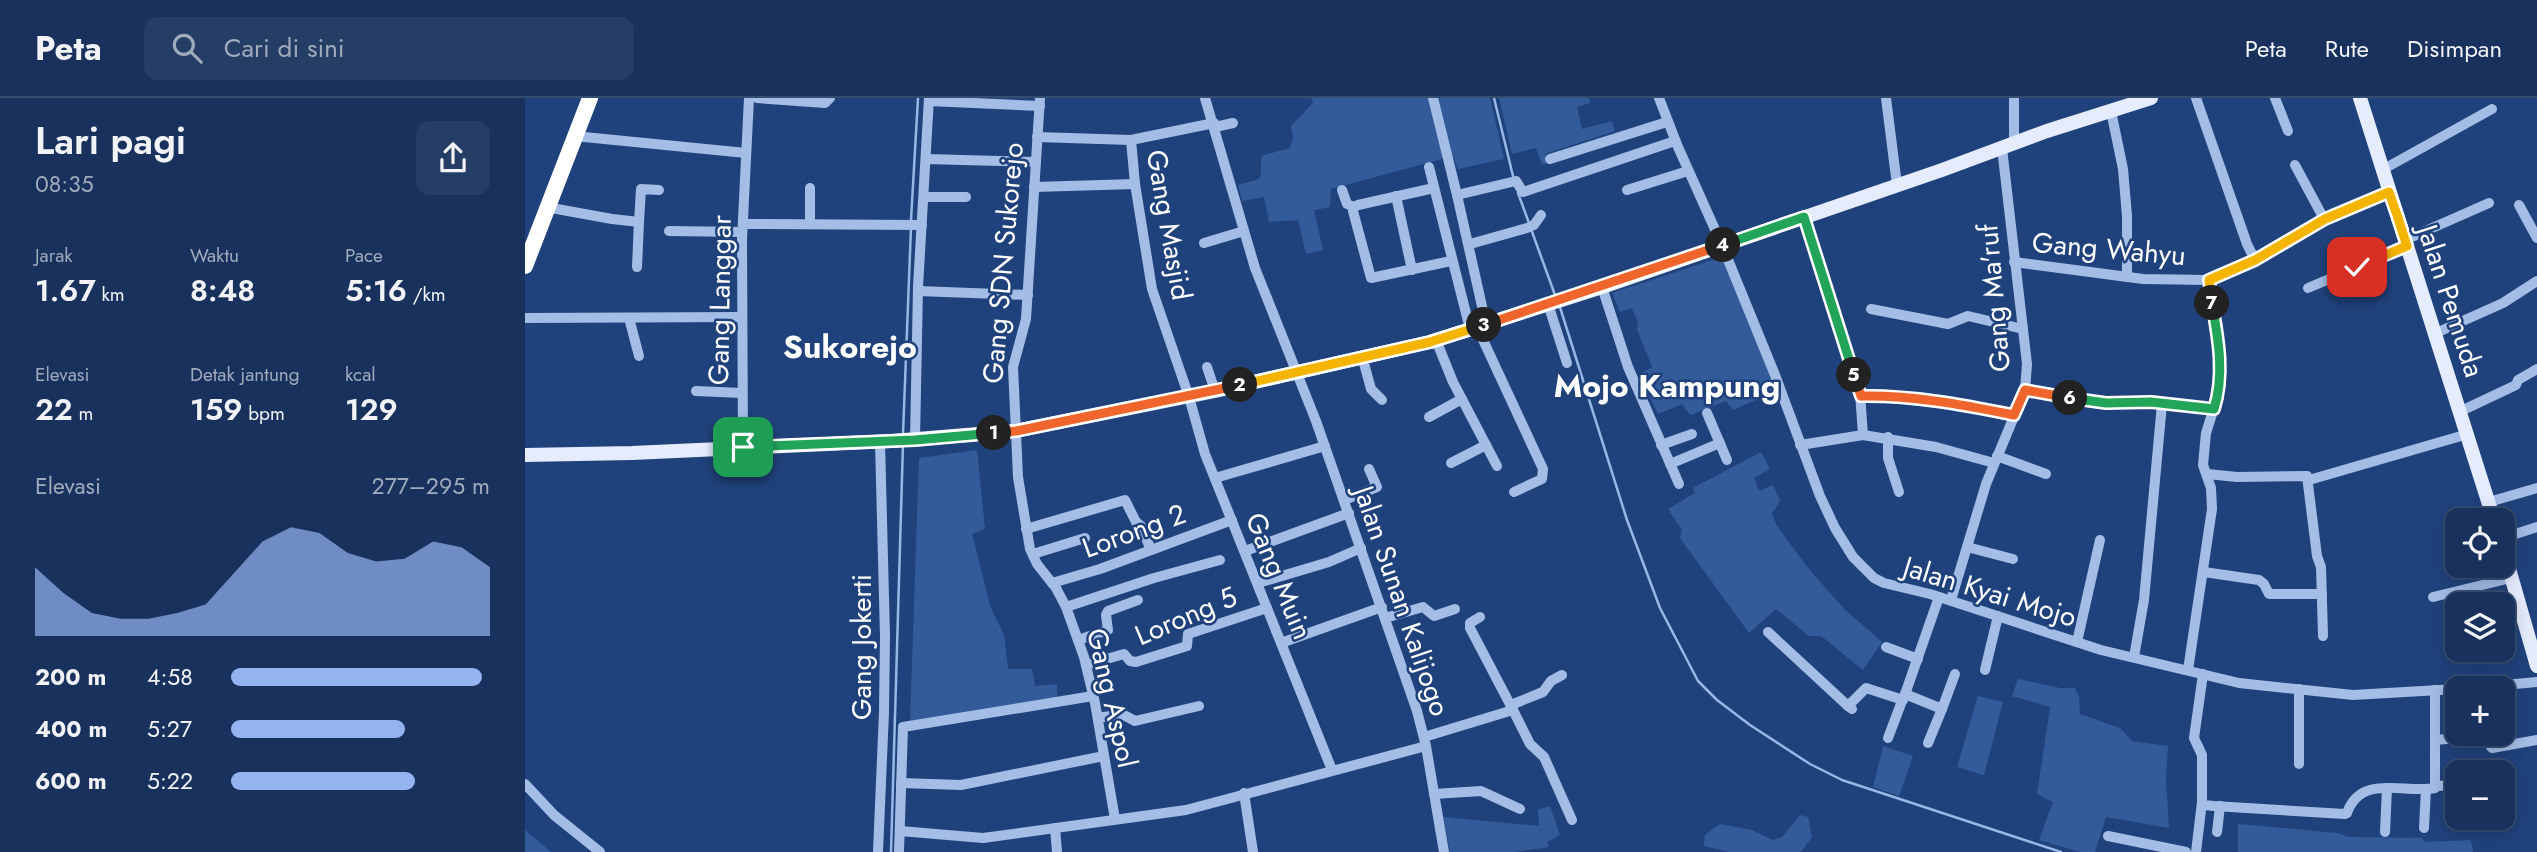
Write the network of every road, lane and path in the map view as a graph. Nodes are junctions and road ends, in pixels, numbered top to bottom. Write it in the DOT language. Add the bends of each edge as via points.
graph roads {
  1 [pos="590,98"];
  2 [pos="749,98"];
  3 [pos="757,98"];
  4 [pos="830,98"];
  5 [pos="1205,98"];
  6 [pos="1433,98"];
  7 [pos="1658,98"];
  8 [pos="1886,98"];
  9 [pos="2014,98"];
  10 [pos="2151,98"];
  11 [pos="2196,98"];
  12 [pos="2275,98"];
  13 [pos="2360,98"];
  14 [pos="929,99"];
  15 [pos="1039,102"];
  16 [pos="2492,108"];
  17 [pos="2111,111"];
  18 [pos="1667,122"];
  19 [pos="1233,123"];
  20 [pos="1214,125"];
  21 [pos="2288,131"];
  22 [pos="574,136"];
  23 [pos="1037,137"];
  24 [pos="1131,140"];
  25 [pos="1675,141"];
  26 [pos="2008,146"];
  27 [pos="746,153"];
  28 [pos="926,159"];
  29 [pos="1550,159"];
  30 [pos="1036,162"];
  31 [pos="2295,165"];
  32 [pos="1429,167"];
  33 [pos="2382,170"];
  34 [pos="1688,171"];
  35 [pos="1135,184"];
  36 [pos="1897,185"];
  37 [pos="1034,187"];
  38 [pos="810,188"];
  39 [pos="1434,188"];
  40 [pos="659,190"];
  41 [pos="1342,190"];
  42 [pos="1627,190"];
  43 [pos="2389,192"];
  44 [pos="1457,195"];
  45 [pos="1396,196"];
  46 [pos="924,197"];
  47 [pos="965,197"];
  48 [pos="2489,203"];
  49 [pos="2519,205"];
  50 [pos="546,206"];
  51 [pos="1354,207"];
  52 [pos="1541,215"];
  53 [pos="1804,217"];
  54 [pos="2325,219"];
  55 [pos="639,222"];
  56 [pos="810,224"];
  57 [pos="917,224"];
  58 [pos="742,228"];
  59 [pos="669,231"];
  60 [pos="1244,231"];
  61 [pos="2537,238"];
  62 [pos="1204,243"];
  63 [pos="2406,243"];
  64 [pos="1470,244"];
  65 [pos="1722,245"];
  66 [pos="2255,260"];
  67 [pos="1451,261"];
  68 [pos="2014,262"];
  69 [pos="525,266"];
  70 [pos="637,267"];
  71 [pos="1412,270"];
  72 [pos="2127,277"];
  73 [pos="2209,280"];
  74 [pos="2537,281"];
  75 [pos="1602,287"];
  76 [pos="2308,288"];
  77 [pos="918,291"];
  78 [pos="1028,295"];
  79 [pos="1553,303"];
  80 [pos="1871,309"];
  81 [pos="741,317"];
  82 [pos="525,318"];
  83 [pos="629,318"];
  84 [pos="1477,327"];
  85 [pos="2023,329"];
  86 [pos="2435,333"];
  87 [pos="1436,340"];
  88 [pos="639,356"];
  89 [pos="1362,356"];
  90 [pos="1567,363"];
  91 [pos="1207,367"];
  92 [pos="2537,369"];
  93 [pos="1297,371"];
  94 [pos="2025,390"];
  95 [pos="696,391"];
  96 [pos="1215,391"];
  97 [pos="742,393"];
  98 [pos="1861,396"];
  99 [pos="1189,397"];
  100 [pos="1462,399"];
  101 [pos="1382,400"];
  102 [pos="2162,404"];
  103 [pos="2214,409"];
  104 [pos="2461,411"];
  105 [pos="1707,413"];
  106 [pos="2014,415"];
  107 [pos="1429,417"];
  108 [pos="1016,431"];
  109 [pos="1692,434"];
  110 [pos="2468,434"];
  111 [pos="1863,435"];
  112 [pos="1888,437"];
  113 [pos="914,440"];
  114 [pos="886,442"];
  115 [pos="1720,443"];
  116 [pos="1486,445"];
  117 [pos="1661,445"];
  118 [pos="1800,445"];
  119 [pos="1325,446"];
  120 [pos="743,447"];
  121 [pos="525,455"];
  122 [pos="1996,459"];
  123 [pos="1727,460"];
  124 [pos="1451,463"];
  125 [pos="1670,464"];
  126 [pos="1497,466"];
  127 [pos="1370,469"];
  128 [pos="2046,474"];
  129 [pos="2207,474"];
  130 [pos="1215,478"];
  131 [pos="2309,480"];
  132 [pos="1679,484"];
  133 [pos="2537,488"];
  134 [pos="1514,492"];
  135 [pos="1899,492"];
  136 [pos="1344,500"];
  137 [pos="2489,502"];
  138 [pos="2491,508"];
  139 [pos="1349,513"];
  140 [pos="1232,520"];
  141 [pos="2537,527"];
  142 [pos="1026,529"];
  143 [pos="2515,534"];
  144 [pos="1085,538"];
  145 [pos="2100,540"];
  146 [pos="1967,547"];
  147 [pos="1361,548"];
  148 [pos="1151,550"];
  149 [pos="1245,551"];
  150 [pos="1033,554"];
  151 [pos="2013,559"];
  152 [pos="1220,560"];
  153 [pos="2204,572"];
  154 [pos="2511,578"];
  155 [pos="1052,583"];
  156 [pos="1258,583"];
  157 [pos="2322,594"];
  158 [pos="1939,597"];
  159 [pos="2434,597"];
  160 [pos="1138,600"];
  161 [pos="1951,600"];
  162 [pos="1066,607"];
  163 [pos="1267,608"];
  164 [pos="1455,609"];
  165 [pos="1384,613"];
  166 [pos="1999,615"];
  167 [pos="1480,617"];
  168 [pos="2531,624"];
  169 [pos="1768,632"];
  170 [pos="2322,636"];
  171 [pos="1078,640"];
  172 [pos="2077,642"];
  173 [pos="1281,643"];
  174 [pos="1886,647"];
  175 [pos="2134,657"];
  176 [pos="1918,659"];
  177 [pos="1086,664"];
  178 [pos="2537,666"];
  179 [pos="1985,670"];
  180 [pos="2188,670"];
  181 [pos="1955,674"];
  182 [pos="2203,674"];
  183 [pos="1562,675"];
  184 [pos="2537,682"];
  185 [pos="2515,684"];
  186 [pos="2299,689"];
  187 [pos="2435,690"];
  188 [pos="2445,690"];
  189 [pos="1094,696"];
  190 [pos="1904,697"];
  191 [pos="1199,706"];
  192 [pos="1512,707"];
  193 [pos="1942,709"];
  194 [pos="1098,718"];
  195 [pos="1888,738"];
  196 [pos="2435,740"];
  197 [pos="2537,740"];
  198 [pos="1425,742"];
  199 [pos="1928,743"];
  200 [pos="1104,756"];
  201 [pos="2299,764"];
  202 [pos="1332,770"];
  203 [pos="901,783"];
  204 [pos="525,784"];
  205 [pos="2445,786"];
  206 [pos="2387,788"];
  207 [pos="2431,788"];
  208 [pos="1244,793"];
  209 [pos="1434,794"];
  210 [pos="2202,802"];
  211 [pos="2220,806"];
  212 [pos="1520,809"];
  213 [pos="1115,819"];
  214 [pos="1572,820"];
  215 [pos="1055,828"];
  216 [pos="2424,828"];
  217 [pos="900,831"];
  218 [pos="2217,832"];
  219 [pos="2385,832"];
  220 [pos="2108,836"];
  221 [pos="2126,840"];
  222 [pos="600,852"];
  223 [pos="877,852"];
  224 [pos="899,852"];
  225 [pos="1057,852"];
  226 [pos="1253,852"];
  227 [pos="1444,852"];
  228 [pos="2123,852"];
  229 [pos="2186,852"];
  230 [pos="2196,852"];
  1 -- 22 [label="highway"];
  2 -- 27 [label="street, Gang Langgar"];
  3 -- 4 [label="street" via="825,103"];
  5 -- 20 [label="street, Jalan Sunan Kalijogo"];
  6 -- 44 [label="street"];
  7 -- 18 [label="street, Jalan Kyai Mojo"];
  8 -- 36 [label="street"];
  9 -- 26 [label="street, Gang Ma'ruf"];
  10 -- 17 [label="main road"];
  11 -- 66 [label="street"];
  12 -- 21 [label="street"];
  13 -- 33 [label="main road, Jalan Pemuda"];
  14 -- 15 [label="street"];
  14 -- 28 [label="street"];
  15 -- 23 [label="street, Gang SDN Sukorejo"];
  16 -- 33 [label="street"];
  17 -- 26 [label="main road"];
  17 -- 72 [label="street" via="2123,169"];
  18 -- 25 [label="street, Jalan Kyai Mojo"];
  18 -- 29 [label="street"];
  19 -- 20 [label="street, Gang Masjid"];
  20 -- 24 [label="street, Gang Masjid"];
  20 -- 60 [label="street, Jalan Sunan Kalijogo"];
  22 -- 27 [label="street"];
  22 -- 50 [label="highway"];
  23 -- 24 [label="street"];
  23 -- 30 [label="street, Gang SDN Sukorejo"];
  24 -- 35 [label="street, Gang Masjid"];
  25 -- 34 [label="street, Jalan Kyai Mojo"];
  25 -- 44 [label="street" via="1523,192 1513,181"];
  26 -- 36 [label="main road"];
  26 -- 68 [label="street, Gang Ma'ruf"];
  27 -- 58 [label="street, Gang Langgar"];
  28 -- 30 [label="street"];
  28 -- 46 [label="street"];
  30 -- 37 [label="street, Gang SDN Sukorejo"];
  31 -- 54 [label="street"];
  32 -- 39 [label="street"];
  33 -- 43 [label="main road, Jalan Pemuda"];
  34 -- 42 [label="street"];
  34 -- 65 [label="street, Jalan Kyai Mojo"];
  35 -- 37 [label="street"];
  35 -- 99 [label="street, Gang Masjid" via="1153,289"];
  36 -- 53 [label="main road"];
  37 -- 78 [label="street, Gang SDN Sukorejo"];
  38 -- 56 [label="street"];
  39 -- 45 [label="street"];
  39 -- 67 [label="street"];
  40 -- 55 [label="street" via="641,189"];
  41 -- 51 [label="street" via="1347,204"];
  43 -- 54 [label="street, Gang Wahyu"];
  43 -- 63 [label="main road, Jalan Pemuda"];
  44 -- 64 [label="street"];
  45 -- 51 [label="street"];
  45 -- 71 [label="street"];
  46 -- 47 [label="street"];
  46 -- 57 [label="street"];
  48 -- 63 [label="street"];
  49 -- 61 [label="street"];
  50 -- 55 [label="street"];
  50 -- 69 [label="highway"];
  51 -- 71 [label="street" via="1371,278"];
  52 -- 64 [label="street" via="1531,227"];
  53 -- 65 [label="main road"];
  53 -- 98 [label="street"];
  54 -- 66 [label="street, Gang Wahyu"];
  55 -- 70 [label="street"];
  56 -- 57 [label="street"];
  56 -- 58 [label="street"];
  57 -- 77 [label="street"];
  58 -- 59 [label="street"];
  58 -- 81 [label="street, Gang Langgar"];
  60 -- 62 [label="street"];
  60 -- 93 [label="street, Jalan Sunan Kalijogo"];
  63 -- 76 [label="street"];
  63 -- 86 [label="main road, Jalan Pemuda"];
  64 -- 84 [label="street"];
  65 -- 75 [label="main road"];
  65 -- 118 [label="street, Jalan Kyai Mojo"];
  66 -- 73 [label="street, Gang Wahyu"];
  67 -- 71 [label="street"];
  67 -- 84 [label="street"];
  68 -- 72 [label="street, Gang Wahyu"];
  68 -- 85 [label="street, Gang Ma'ruf"];
  72 -- 73 [label="street, Gang Wahyu"];
  73 -- 103 [label="street" via="2220,360"];
  74 -- 86 [label="street" via="2495,307"];
  75 -- 79 [label="main road"];
  75 -- 117 [label="street"];
  77 -- 78 [label="street"];
  77 -- 113 [label="street"];
  78 -- 108 [label="street, Gang SDN Sukorejo" via="1013,367"];
  79 -- 84 [label="main road"];
  79 -- 90 [label="street"];
  80 -- 85 [label="street" via="1948,324 1968,316"];
  81 -- 83 [label="street"];
  81 -- 97 [label="street, Gang Langgar"];
  82 -- 83 [label="street"];
  83 -- 88 [label="street"];
  84 -- 87 [label="main road"];
  84 -- 134 [label="street" via="1543,469 1542,479"];
  85 -- 94 [label="street, Gang Ma'ruf"];
  86 -- 104 [label="main road, Jalan Pemuda"];
  87 -- 89 [label="main road"];
  87 -- 100 [label="street"];
  89 -- 93 [label="main road"];
  89 -- 101 [label="street" via="1371,388"];
  91 -- 96 [label="street"];
  92 -- 104 [label="street" via="2516,385"];
  93 -- 96 [label="main road"];
  93 -- 119 [label="street, Jalan Sunan Kalijogo"];
  94 -- 102 [label="street" via="2106,403"];
  94 -- 106 [label="street, Gang Ma'ruf"];
  95 -- 97 [label="street"];
  96 -- 99 [label="main road"];
  97 -- 120 [label="street, Gang Langgar"];
  98 -- 106 [label="street" via="1891,395"];
  98 -- 111 [label="street"];
  99 -- 108 [label="main road"];
  99 -- 130 [label="street, Gang Muin"];
  100 -- 107 [label="street"];
  100 -- 116 [label="street"];
  102 -- 103 [label="street"];
  102 -- 175 [label="street" via="2144,600"];
  103 -- 129 [label="street" via="2206,433 2203,461"];
  104 -- 110 [label="main road, Jalan Pemuda"];
  105 -- 115 [label="street"];
  106 -- 122 [label="street, Gang Ma'ruf"];
  108 -- 113 [label="main road"];
  108 -- 142 [label="street, Gang Aspol"];
  109 -- 117 [label="street"];
  110 -- 131 [label="street"];
  110 -- 137 [label="main road, Jalan Pemuda"];
  111 -- 112 [label="street"];
  111 -- 118 [label="street"];
  112 -- 122 [label="street"];
  112 -- 135 [label="street" via="1888,458"];
  113 -- 114 [label="main road"];
  114 -- 120 [label="main road"];
  114 -- 223 [label="street, Gang Jokerti" via="884,712"];
  115 -- 123 [label="street"];
  115 -- 125 [label="street"];
  116 -- 124 [label="street"];
  116 -- 126 [label="street"];
  117 -- 125 [label="street"];
  118 -- 158 [label="street, Jalan Kyai Mojo" via="1835,528 1853,556 1884,583"];
  119 -- 130 [label="street"];
  119 -- 136 [label="street, Jalan Sunan Kalijogo"];
  120 -- 121 [label="main road"];
  122 -- 128 [label="street"];
  122 -- 146 [label="street, Gang Ma'ruf"];
  125 -- 132 [label="street"];
  127 -- 136 [label="street" via="1377,487"];
  129 -- 131 [label="street" via="2305,475"];
  129 -- 153 [label="street" via="2212,509"];
  130 -- 140 [label="street, Gang Muin"];
  131 -- 157 [label="street"];
  133 -- 137 [label="street"];
  136 -- 139 [label="street, Jalan Sunan Kalijogo"];
  137 -- 138 [label="main road, Jalan Pemuda"];
  139 -- 147 [label="street, Jalan Sunan Kalijogo"];
  139 -- 149 [label="street"];
  140 -- 148 [label="street, Lorong 2"];
  140 -- 149 [label="street, Gang Muin"];
  141 -- 143 [label="street"];
  142 -- 148 [label="street" via="1125,500"];
  142 -- 150 [label="street, Gang Aspol"];
  144 -- 150 [label="street"];
  145 -- 172 [label="street"];
  146 -- 151 [label="street"];
  146 -- 161 [label="street, Gang Ma'ruf"];
  147 -- 156 [label="street"];
  147 -- 165 [label="street, Jalan Sunan Kalijogo"];
  148 -- 155 [label="street, Lorong 2"];
  149 -- 156 [label="street, Gang Muin"];
  150 -- 155 [label="street, Gang Aspol"];
  152 -- 162 [label="street"];
  153 -- 157 [label="street" via="2259,580 2269,594"];
  153 -- 180 [label="street"];
  154 -- 159 [label="street"];
  154 -- 168 [label="main road"];
  155 -- 162 [label="street, Gang Aspol"];
  156 -- 163 [label="street, Gang Muin"];
  157 -- 170 [label="street"];
  158 -- 161 [label="street, Jalan Kyai Mojo"];
  158 -- 176 [label="street"];
  160 -- 171 [label="street" via="1108,611 1108,631"];
  161 -- 166 [label="street, Jalan Kyai Mojo"];
  162 -- 171 [label="street, Gang Aspol"];
  163 -- 173 [label="street, Gang Muin"];
  163 -- 177 [label="street, Lorong 5" via="1188,634 1187,646 1136,662 1124,654"];
  164 -- 165 [label="street" via="1434,616 1423,607"];
  165 -- 173 [label="street"];
  165 -- 198 [label="street, Jalan Sunan Kalijogo"];
  166 -- 172 [label="street, Jalan Kyai Mojo"];
  166 -- 179 [label="street"];
  167 -- 192 [label="street" via="1469,628"];
  168 -- 178 [label="main road"];
  169 -- 190 [label="street" via="1850,707 1866,688"];
  171 -- 177 [label="street, Gang Aspol"];
  172 -- 175 [label="street, Jalan Kyai Mojo"];
  173 -- 202 [label="street, Gang Muin"];
  174 -- 176 [label="street"];
  175 -- 180 [label="street, Jalan Kyai Mojo"];
  176 -- 190 [label="street"];
  177 -- 189 [label="street, Gang Aspol"];
  180 -- 182 [label="street, Jalan Kyai Mojo"];
  181 -- 193 [label="street"];
  182 -- 186 [label="street, Jalan Kyai Mojo"];
  182 -- 210 [label="street" via="2194,732 2202,755"];
  183 -- 192 [label="street" via="1543,692"];
  184 -- 185 [label="street"];
  186 -- 187 [label="street, Jalan Kyai Mojo" via="2353,695"];
  186 -- 201 [label="street"];
  187 -- 188 [label="street, Jalan Kyai Mojo"];
  187 -- 196 [label="street"];
  189 -- 194 [label="street, Gang Aspol"];
  189 -- 203 [label="street" via="903,727"];
  190 -- 193 [label="street"];
  190 -- 195 [label="street"];
  191 -- 194 [label="street" via="1135,720 1122,714"];
  192 -- 198 [label="street"];
  192 -- 214 [label="street" via="1530,744 1544,757"];
  193 -- 199 [label="street"];
  194 -- 200 [label="street, Gang Aspol"];
  196 -- 197 [label="street" via="2479,736 2492,748"];
  196 -- 207 [label="street"];
  198 -- 202 [label="street"];
  198 -- 209 [label="street, Jalan Sunan Kalijogo"];
  200 -- 203 [label="street" via="961,786"];
  200 -- 213 [label="street, Gang Aspol"];
  202 -- 208 [label="street"];
  203 -- 217 [label="street"];
  204 -- 222 [label="street" via="554,816"];
  205 -- 207 [label="street"];
  206 -- 207 [label="street"];
  206 -- 211 [label="street" via="2364,792 2344,814"];
  206 -- 219 [label="street"];
  207 -- 216 [label="street"];
  208 -- 213 [label="street" via="1186,810"];
  208 -- 226 [label="street"];
  209 -- 212 [label="street" via="1481,791"];
  209 -- 227 [label="street, Jalan Sunan Kalijogo"];
  210 -- 211 [label="street"];
  210 -- 230 [label="street"];
  211 -- 218 [label="street"];
  213 -- 215 [label="street"];
  215 -- 217 [label="street" via="983,838"];
  215 -- 225 [label="street"];
  217 -- 224 [label="street"];
  220 -- 221 [label="street"];
  221 -- 228 [label="street"];
  221 -- 229 [label="street"];
}
